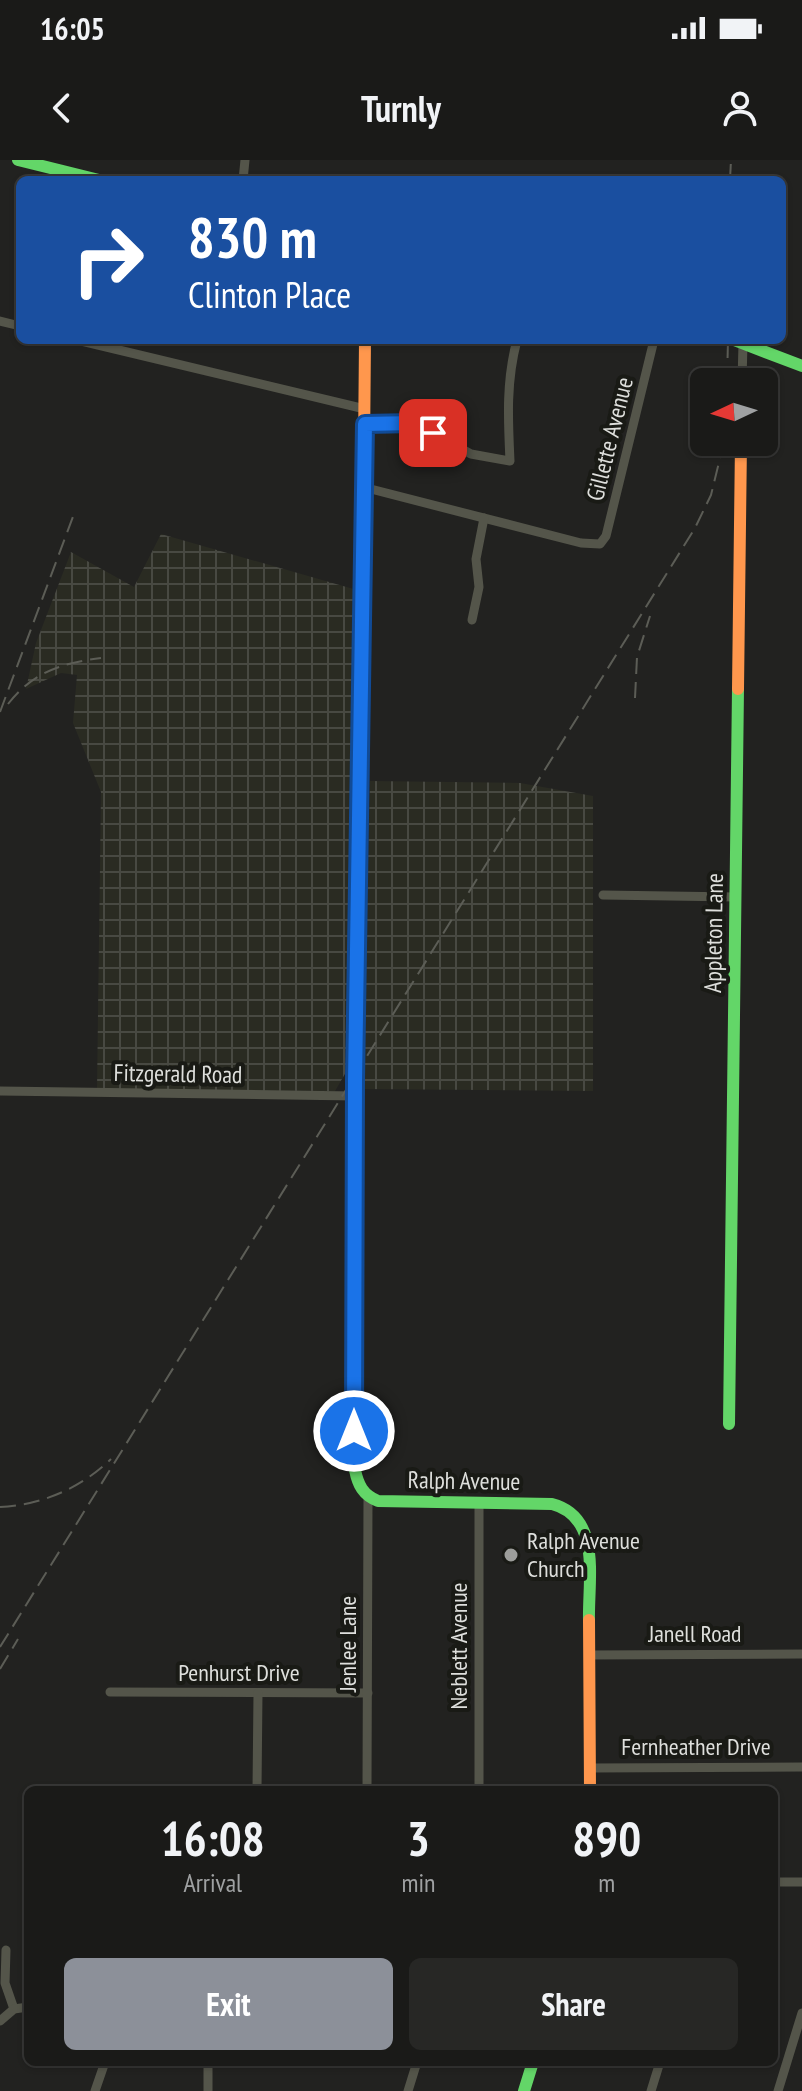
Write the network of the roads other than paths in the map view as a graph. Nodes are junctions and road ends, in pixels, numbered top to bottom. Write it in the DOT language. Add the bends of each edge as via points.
graph roads {
  1 [pos="18,160"];
  2 [pos="83,176"];
  3 [pos="109,344"];
  4 [pos="365,344"];
  5 [pos="516,344"];
  6 [pos="653,344"];
  7 [pos="738,344"];
  8 [pos="743,344"];
  9 [pos="802,366"];
  10 [pos="741,368"];
  11 [pos="365,409"];
  12 [pos="365,424"];
  13 [pos="741,456"];
  14 [pos="363,487"];
  15 [pos="484,518"];
  16 [pos="472,620"];
  17 [pos="603,895"];
  18 [pos="736,897"];
  19 [pos="0,1091"];
  20 [pos="355,1096"];
  21 [pos="729,1424"];
  22 [pos="368,1498"];
  23 [pos="479,1503"];
  24 [pos="802,1654"];
  25 [pos="589,1655"];
  26 [pos="110,1692"];
  27 [pos="258,1693"];
  28 [pos="368,1693"];
  29 [pos="802,1767"];
  30 [pos="590,1768"];
  31 [pos="257,1786"];
  32 [pos="367,1786"];
  33 [pos="479,1786"];
  34 [pos="590,1786"];
  35 [pos="778,1882"];
  36 [pos="802,1882"];
  37 [pos="6,1950"];
  38 [pos="24,2008"];
  39 [pos="14,2009"];
  40 [pos="802,2013"];
  41 [pos="0,2021"];
  42 [pos="104,2066"];
  43 [pos="208,2066"];
  44 [pos="416,2066"];
  45 [pos="532,2066"];
  46 [pos="659,2066"];
  47 [pos="95,2091"];
  48 [pos="208,2091"];
  49 [pos="408,2091"];
  50 [pos="524,2091"];
  51 [pos="651,2091"];
  52 [pos="778,2091"];
  1 -- 2 [label="street"];
  3 -- 11 [label="street"];
  4 -- 11 [label="street"];
  5 -- 12 [label="street" via="506,399 510,461 471,454 414,423"];
  6 -- 15 [label="street, Gillette Avenue" via="606,536 598,545"];
  7 -- 10 [label="street"];
  8 -- 9 [label="street"];
  11 -- 12 [label="street"];
  12 -- 14 [label="street"];
  13 -- 18 [label="street, Appleton Lane"];
  14 -- 15 [label="street"];
  14 -- 20 [label="street"];
  15 -- 16 [label="street"];
  17 -- 18 [label="street"];
  18 -- 21 [label="street, Appleton Lane"];
  19 -- 20 [label="street, Fitzgerald Road"];
  20 -- 22 [label="street" via="355,1470"];
  22 -- 23 [label="street, Ralph Avenue"];
  22 -- 28 [label="street, Jenlee Lane"];
  23 -- 25 [label="street, Ralph Avenue" via="552,1504 580,1519 588,1538"];
  23 -- 33 [label="street, Neblett Avenue"];
  24 -- 25 [label="street, Janell Road"];
  25 -- 30 [label="street, Ralph Avenue"];
  26 -- 27 [label="street, Penhurst Drive"];
  27 -- 28 [label="street, Penhurst Drive"];
  27 -- 31 [label="street"];
  28 -- 32 [label="street, Jenlee Lane"];
  29 -- 30 [label="street, Fernheather Drive"];
  30 -- 34 [label="street, Ralph Avenue"];
  35 -- 36 [label="street"];
  37 -- 39 [label="street" via="5,1983"];
  38 -- 39 [label="street"];
  39 -- 41 [label="street"];
  40 -- 52 [label="street"];
  42 -- 47 [label="street"];
  43 -- 48 [label="street"];
  44 -- 49 [label="street"];
  45 -- 50 [label="street"];
  46 -- 51 [label="street"];
}
